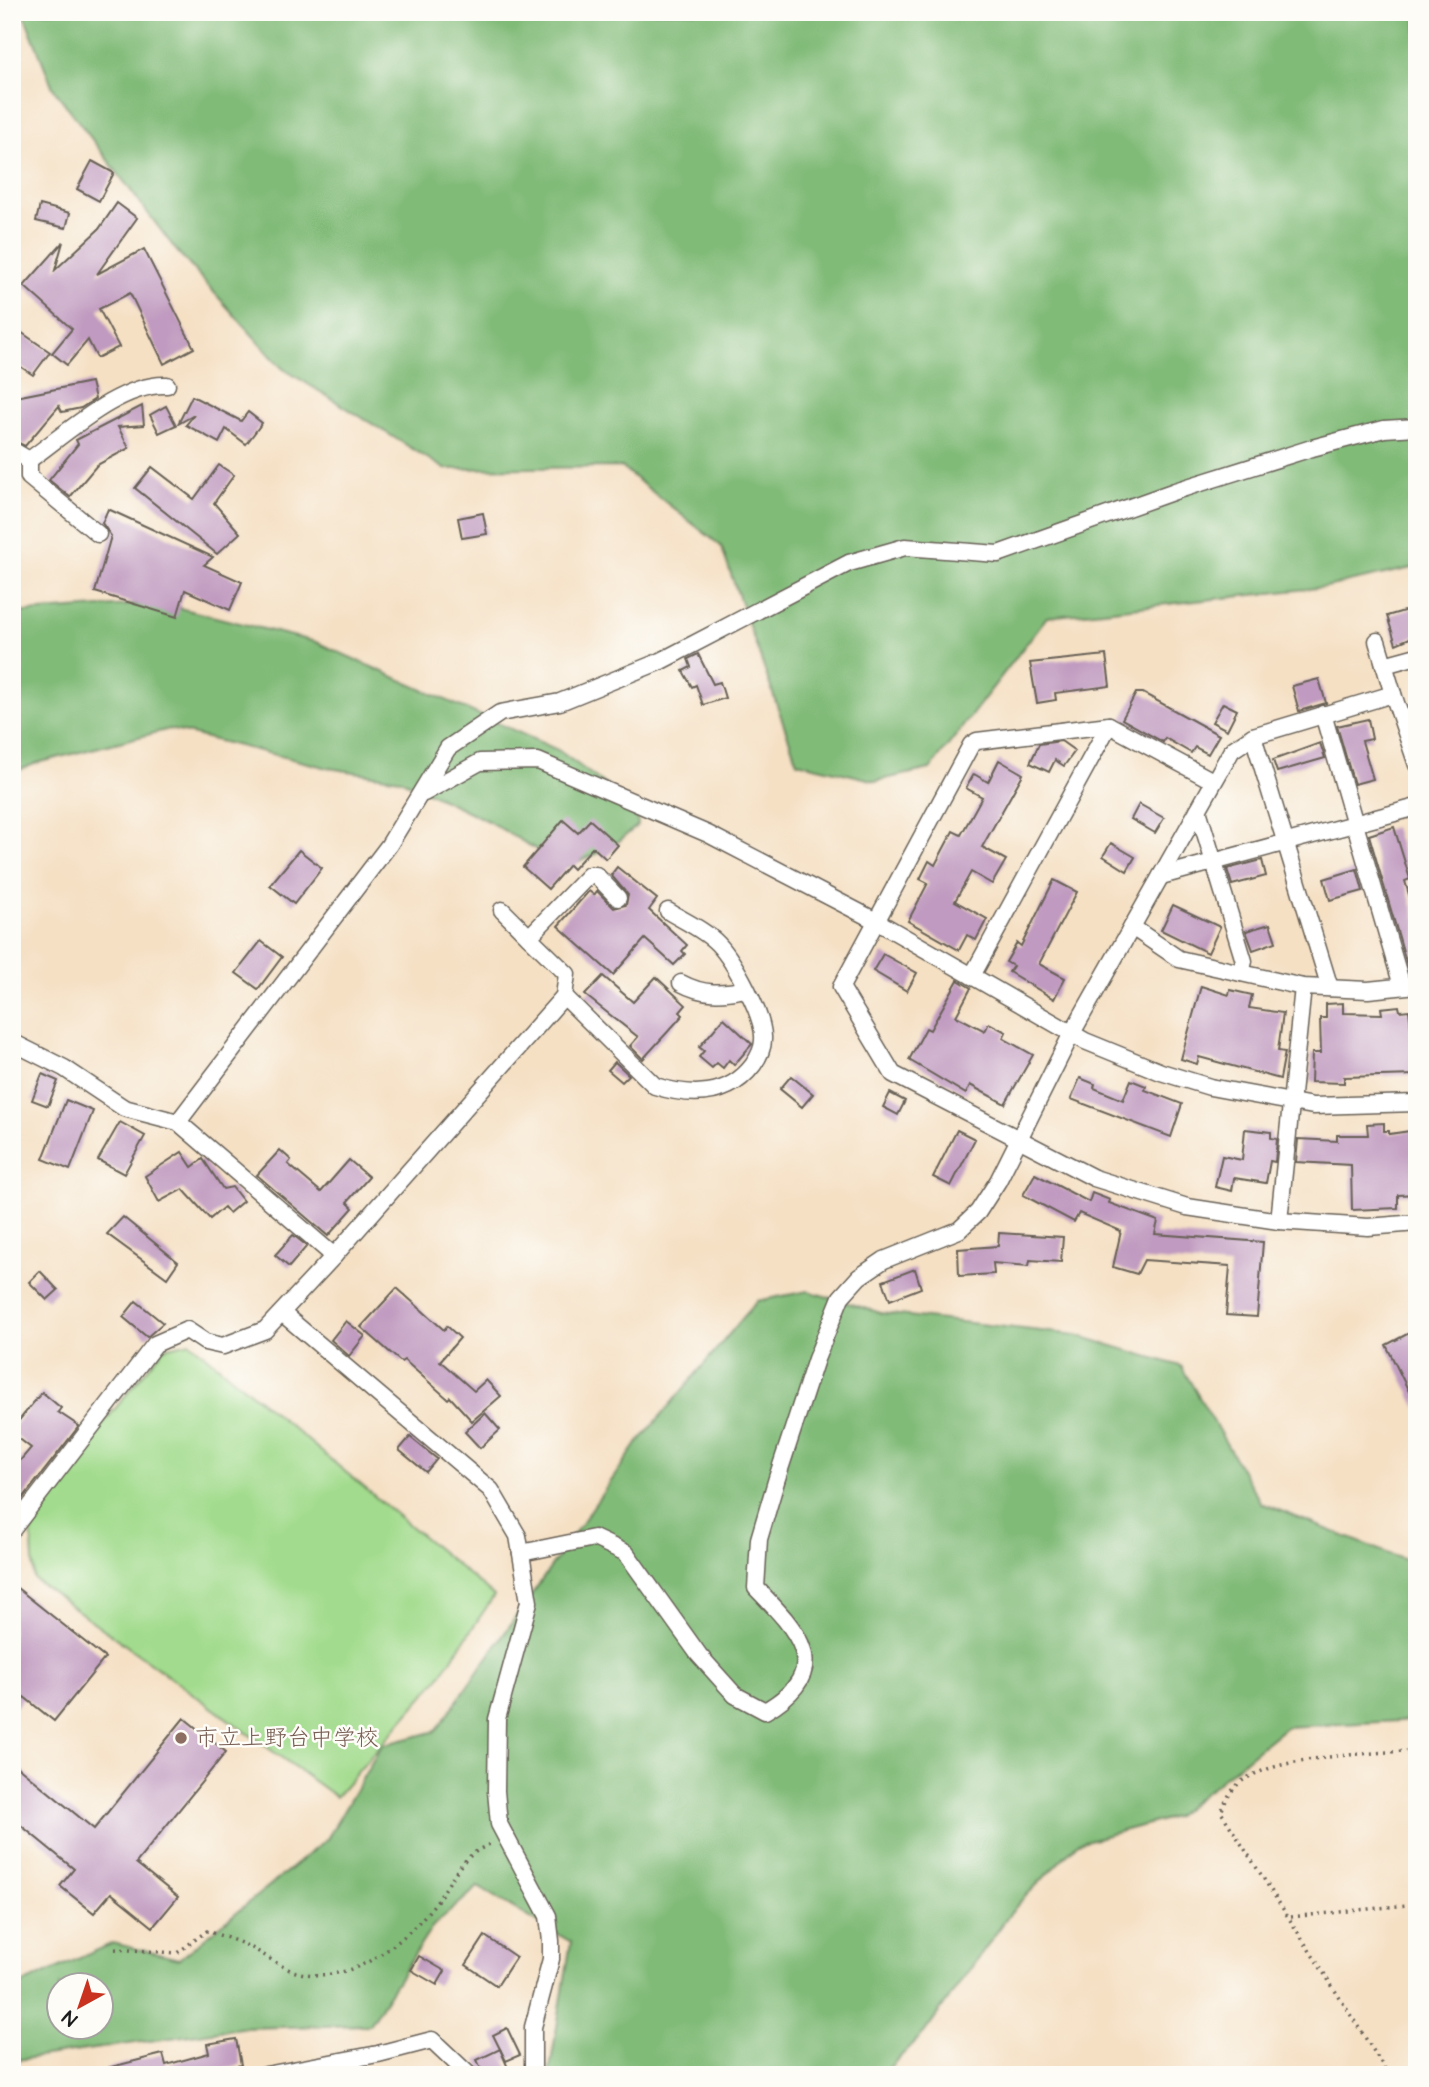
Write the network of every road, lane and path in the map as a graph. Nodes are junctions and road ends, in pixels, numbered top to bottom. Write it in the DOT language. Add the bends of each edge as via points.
graph roads {
  1 [pos="167,385"];
  2 [pos="1417,427"];
  3 [pos="12,450"];
  4 [pos="29,460"];
  5 [pos="98,534"];
  6 [pos="1377,641"];
  7 [pos="1417,656"];
  8 [pos="1384,665"];
  9 [pos="1394,694"];
  10 [pos="1323,715"];
  11 [pos="1109,725"];
  12 [pos="1253,736"];
  13 [pos="1417,765"];
  14 [pos="1213,781"];
  15 [pos="422,794"];
  16 [pos="1417,807"];
  17 [pos="1198,810"];
  18 [pos="1355,824"];
  19 [pos="1288,842"];
  20 [pos="1213,862"];
  21 [pos="1161,876"];
  22 [pos="618,898"];
  23 [pos="502,910"];
  24 [pos="668,911"];
  25 [pos="878,922"];
  26 [pos="1132,927"];
  27 [pos="528,936"];
  28 [pos="1241,974"];
  29 [pos="972,976"];
  30 [pos="681,983"];
  31 [pos="1409,986"];
  32 [pos="1303,987"];
  33 [pos="1330,988"];
  34 [pos="746,989"];
  35 [pos="564,996"];
  36 [pos="1072,1033"];
  37 [pos="12,1042"];
  38 [pos="1290,1102"];
  39 [pos="1417,1103"];
  40 [pos="178,1122"];
  41 [pos="1019,1141"];
  42 [pos="1279,1221"];
  43 [pos="1417,1223"];
  44 [pos="334,1256"];
  45 [pos="282,1313"];
  46 [pos="12,1530"];
  47 [pos="521,1553"];
  48 [pos="1417,1750"];
  49 [pos="506,1837"];
  50 [pos="1417,1904"];
  51 [pos="1291,1917"];
  52 [pos="115,1949"];
  53 [pos="266,2075"];
  54 [pos="469,2075"];
  55 [pos="533,2075"];
  56 [pos="1389,2075"];
  1 -- 4 [label="street" via="138,387"];
  2 -- 15 [label="street" via="1384,429 1312,448 998,554 905,547 849,563 661,661 560,702 500,713 448,748"];
  3 -- 4 [label="street"];
  4 -- 5 [label="street" via="29,477"];
  6 -- 8 [label="street"];
  7 -- 8 [label="street"];
  8 -- 9 [label="street"];
  9 -- 10 [label="street"];
  9 -- 13 [label="street"];
  10 -- 12 [label="street"];
  10 -- 18 [label="street"];
  11 -- 14 [label="street"];
  11 -- 25 [label="street" via="971,745"];
  11 -- 29 [label="street"];
  12 -- 14 [label="street" via="1232,751"];
  12 -- 19 [label="street"];
  14 -- 17 [label="street"];
  15 -- 25 [label="street" via="480,762 538,761 708,834"];
  15 -- 40 [label="street" via="389,845"];
  16 -- 18 [label="street"];
  17 -- 20 [label="street"];
  17 -- 21 [label="street"];
  18 -- 19 [label="street"];
  18 -- 31 [label="street"];
  19 -- 20 [label="street"];
  19 -- 33 [label="street"];
  20 -- 21 [label="street"];
  20 -- 28 [label="street" via="1244,961"];
  21 -- 26 [label="street"];
  22 -- 27 [label="street" via="596,875 589,875"];
  23 -- 27 [label="street"];
  24 -- 34 [label="street" via="719,945"];
  25 -- 29 [label="street"];
  25 -- 41 [label="street" via="841,988 893,1074"];
  26 -- 28 [label="street" via="1179,959"];
  26 -- 36 [label="street"];
  27 -- 35 [label="street" via="567,974"];
  28 -- 32 [label="street"];
  29 -- 36 [label="street"];
  30 -- 34 [label="street" via="715,993"];
  31 -- 33 [label="street"];
  32 -- 33 [label="street"];
  32 -- 38 [label="street"];
  34 -- 35 [label="street" via="764,1037 757,1059 725,1088 694,1094 655,1086"];
  35 -- 44 [label="street"];
  36 -- 38 [label="street" via="1185,1080"];
  36 -- 41 [label="street"];
  37 -- 40 [label="street" via="64,1068 124,1108"];
  38 -- 39 [label="street" via="1346,1107"];
  38 -- 42 [label="street"];
  40 -- 44 [label="street"];
  41 -- 42 [label="street" via="1094,1178 1187,1207"];
  41 -- 47 [label="street" via="969,1222 870,1269 834,1310 759,1539 756,1588 791,1624 805,1650 801,1678 784,1699 765,1711 735,1695 699,1654 626,1553 594,1538"];
  42 -- 43 [label="street" via="1368,1227"];
  44 -- 45 [label="street"];
  45 -- 46 [label="street" via="265,1329 230,1345 213,1346 187,1330 155,1345"];
  45 -- 47 [label="street" via="491,1490 518,1536"];
  47 -- 49 [label="street" via="529,1602 497,1719 496,1791 499,1824"];
  48 -- 51 [label="path" via="1283,1765 1242,1780 1228,1794 1221,1812"];
  49 -- 52 [label="path" via="464,1859 434,1904 377,1959 331,1975 299,1973 207,1931 177,1953"];
  49 -- 55 [label="street" via="548,1916 551,1941 551,1959 533,2027"];
  50 -- 51 [label="path"];
  51 -- 56 [label="path"];
  53 -- 54 [label="street" via="432,2040"];
}
